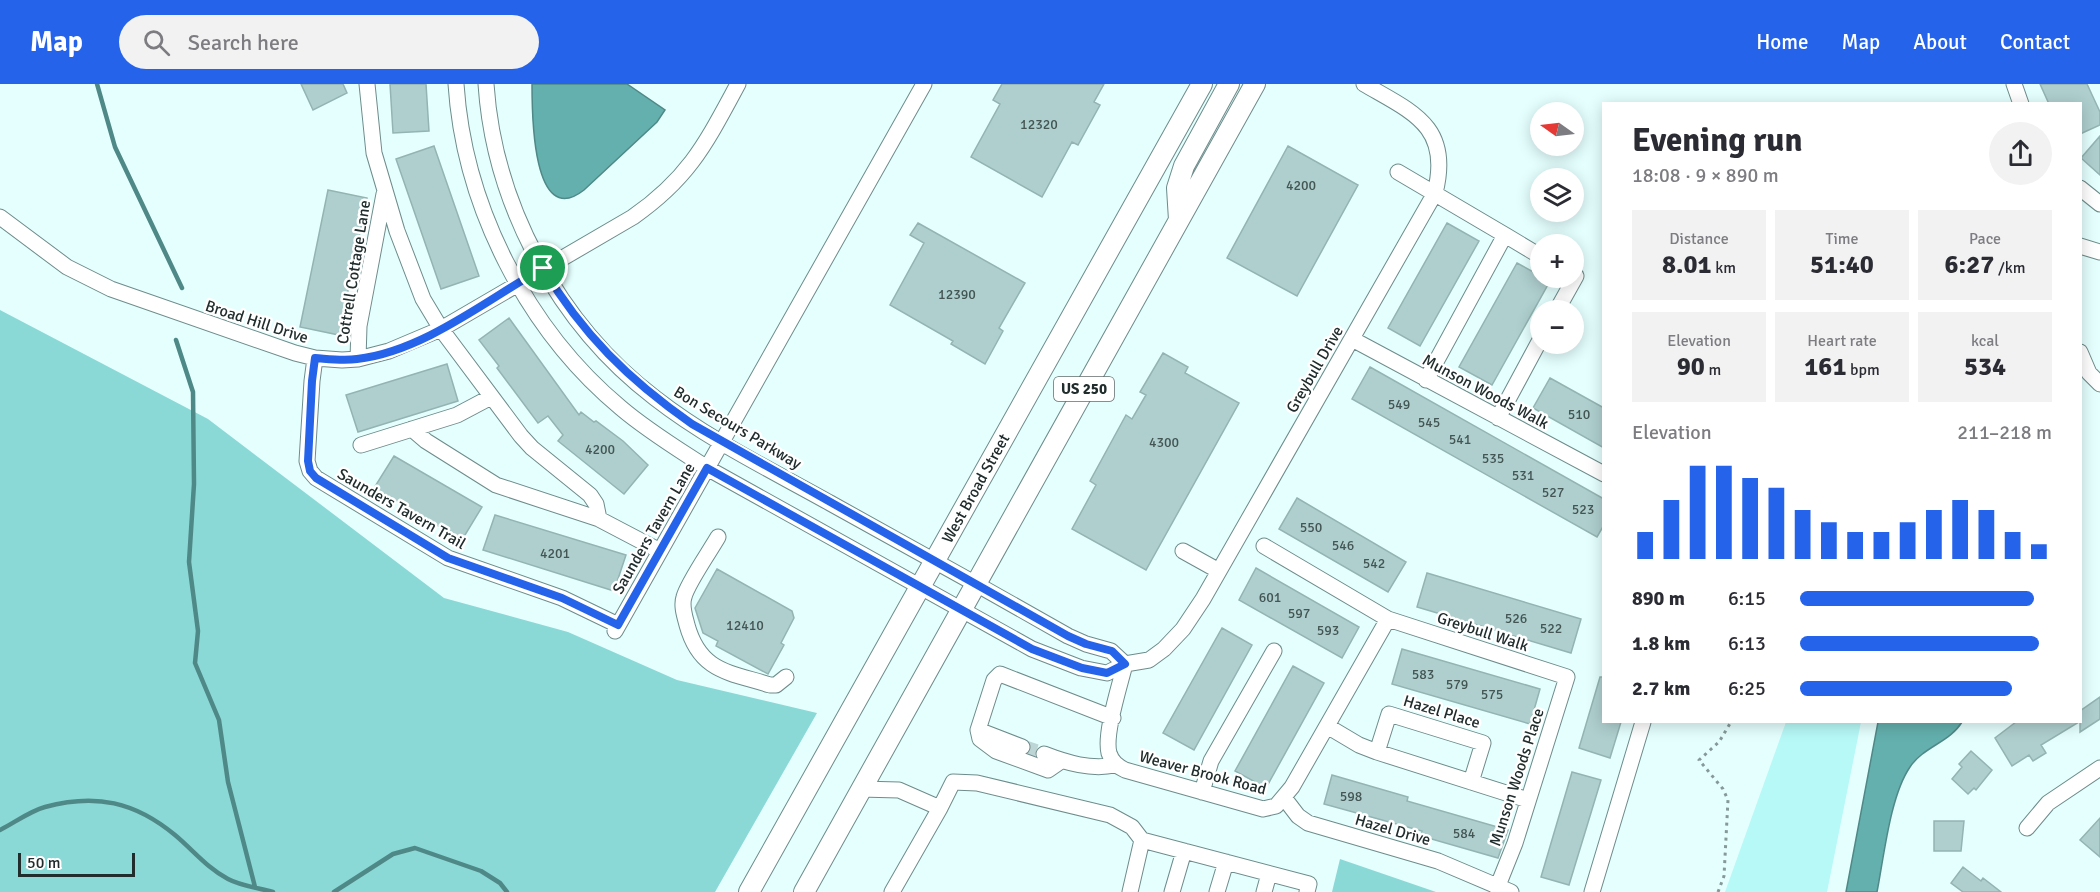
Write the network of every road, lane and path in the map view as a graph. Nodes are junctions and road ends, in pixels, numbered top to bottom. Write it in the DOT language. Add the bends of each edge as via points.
graph roads {
  1 [pos="367,84"];
  2 [pos="456,84"];
  3 [pos="486,84"];
  4 [pos="738,84"];
  5 [pos="924,84"];
  6 [pos="1202,84"];
  7 [pos="1229,84"];
  8 [pos="1255,84"];
  9 [pos="1364,84"];
  10 [pos="2014,84"];
  11 [pos="2020,102"];
  12 [pos="1398,172"];
  13 [pos="384,190"];
  14 [pos="2082,190"];
  15 [pos="1435,193"];
  16 [pos="2100,204"];
  17 [pos="0,217"];
  18 [pos="1179,220"];
  19 [pos="1505,235"];
  20 [pos="2082,246"];
  21 [pos="2099,249"];
  22 [pos="1530,250"];
  23 [pos="543,268"];
  24 [pos="517,283"];
  25 [pos="441,329"];
  26 [pos="1352,339"];
  27 [pos="1532,354"];
  28 [pos="2082,357"];
  29 [pos="315,358"];
  30 [pos="358,359"];
  31 [pos="1426,380"];
  32 [pos="2100,384"];
  33 [pos="491,397"];
  34 [pos="1498,418"];
  35 [pos="412,429"];
  36 [pos="722,442"];
  37 [pos="361,445"];
  38 [pos="707,468"];
  39 [pos="1602,473"];
  40 [pos="599,519"];
  41 [pos="718,537"];
  42 [pos="1264,546"];
  43 [pos="660,551"];
  44 [pos="1183,551"];
  45 [pos="934,561"];
  46 [pos="1219,571"];
  47 [pos="975,584"];
  48 [pos="920,586"];
  49 [pos="961,609"];
  50 [pos="1388,619"];
  51 [pos="617,628"];
  52 [pos="1274,651"];
  53 [pos="1125,664"];
  54 [pos="786,677"];
  55 [pos="1567,677"];
  56 [pos="1113,718"];
  57 [pos="1643,723"];
  58 [pos="1730,723"];
  59 [pos="1327,726"];
  60 [pos="978,730"];
  61 [pos="1022,747"];
  62 [pos="1377,752"];
  63 [pos="1044,754"];
  64 [pos="1061,761"];
  65 [pos="1115,765"];
  66 [pos="2100,768"];
  67 [pos="1471,782"];
  68 [pos="860,789"];
  69 [pos="1202,792"];
  70 [pos="1285,799"];
  71 [pos="1528,800"];
  72 [pos="940,808"];
  73 [pos="2027,828"];
  74 [pos="1142,840"];
  75 [pos="1184,851"];
  76 [pos="1226,862"];
  77 [pos="1269,874"];
  78 [pos="1504,890"];
  79 [pos="749,892"];
  80 [pos="804,892"];
  81 [pos="893,892"];
  82 [pos="1130,892"];
  83 [pos="1172,892"];
  84 [pos="1217,892"];
  85 [pos="1264,892"];
  86 [pos="1307,892"];
  87 [pos="1592,892"];
  88 [pos="1718,892"];
  1 -- 13 [label="street" via="374,153"];
  2 -- 24 [label="street" via="472,176"];
  3 -- 23 [label="street, Bon Secours Parkway" via="504,181"];
  4 -- 23 [label="street, Broad Hill Drive" via="703,148 658,200"];
  5 -- 36 [label="street, Saunders Tavern Lane"];
  6 -- 45 [label="main road, West Broad Street / US 250"];
  7 -- 18 [label="main road" via="1184,166 1177,188"];
  8 -- 18 [label="main road, US 250"];
  9 -- 15 [label="street, Greybull Drive" via="1419,116 1428,126 1439,162"];
  10 -- 11 [label="street"];
  12 -- 15 [label="street"];
  13 -- 25 [label="street" via="423,299"];
  13 -- 30 [label="street, Cottrell Cottage Lane" via="359,326"];
  14 -- 16 [label="street"];
  15 -- 19 [label="street"];
  15 -- 26 [label="street, Greybull Drive"];
  17 -- 29 [label="street, Broad Hill Drive" via="67,267 111,289"];
  18 -- 47 [label="main road, US 250"];
  19 -- 22 [label="street"];
  19 -- 31 [label="street"];
  20 -- 21 [label="street"];
  23 -- 24 [label="street, Broad Hill Drive"];
  23 -- 36 [label="street, Bon Secours Parkway" via="566,304 612,360 654,398"];
  24 -- 25 [label="street, Broad Hill Drive"];
  24 -- 38 [label="street" via="560,346 598,387 645,427"];
  25 -- 30 [label="street, Broad Hill Drive" via="389,351"];
  25 -- 33 [label="street"];
  26 -- 31 [label="street, Munson Woods Walk"];
  26 -- 46 [label="street, Greybull Drive"];
  27 -- 34 [label="street"];
  28 -- 32 [label="street" via="2089,373"];
  29 -- 30 [label="street, Broad Hill Drive"];
  29 -- 51 [label="street, Saunders Tavern Trail" via="308,461 316,478 448,558 562,598"];
  31 -- 34 [label="street, Munson Woods Walk"];
  33 -- 35 [label="street" via="457,415"];
  33 -- 40 [label="street" via="532,448 590,495"];
  34 -- 39 [label="street, Munson Woods Walk"];
  35 -- 37 [label="street"];
  35 -- 40 [label="street" via="496,485"];
  36 -- 38 [label="street, Saunders Tavern Lane"];
  36 -- 45 [label="street, Bon Secours Parkway"];
  38 -- 43 [label="street, Saunders Tavern Lane"];
  38 -- 48 [label="street"];
  40 -- 43 [label="street"];
  41 -- 54 [label="street" via="684,597 694,644 700,656 716,667 770,685"];
  42 -- 50 [label="street, Greybull Walk"];
  43 -- 51 [label="street, Saunders Tavern Lane"];
  44 -- 46 [label="street"];
  45 -- 47 [label="street, Bon Secours Parkway"];
  45 -- 48 [label="main road, West Broad Street / US 250"];
  46 -- 53 [label="street, Greybull Drive" via="1183,629 1164,649 1149,660"];
  47 -- 49 [label="main road, US 250"];
  47 -- 53 [label="street" via="1068,636 1112,651"];
  48 -- 49 [label="street, Greybull Drive"];
  48 -- 79 [label="main road, West Broad Street / US 250"];
  49 -- 53 [label="street, Greybull Drive" via="1057,661 1107,673"];
  49 -- 68 [label="main road, US 250"];
  50 -- 55 [label="street, Greybull Walk"];
  50 -- 59 [label="street, Weaver Brook Road"];
  52 -- 69 [label="street" via="1211,761"];
  53 -- 56 [label="street, Weaver Brook Road"];
  55 -- 71 [label="street, Munson Woods Place"];
  56 -- 60 [label="street" via="1000,674 994,680"];
  56 -- 65 [label="street, Weaver Brook Road" via="1108,739"];
  57 -- 87 [label="street"];
  58 -- 88 [label="path" via="1719,742 1699,760 1728,800 1724,876"];
  59 -- 62 [label="street"];
  59 -- 70 [label="street, Weaver Brook Road"];
  60 -- 61 [label="street"];
  60 -- 64 [label="street" via="984,744 1008,756 1048,770"];
  62 -- 67 [label="street"];
  62 -- 67 [label="street, Hazel Place" via="1389,714 1483,743"];
  63 -- 64 [label="street"];
  64 -- 65 [label="street" via="1100,768"];
  65 -- 69 [label="street, Weaver Brook Road"];
  66 -- 73 [label="street" via="2048,803"];
  67 -- 71 [label="street"];
  68 -- 72 [label="street" via="898,790"];
  68 -- 80 [label="main road, US 250"];
  69 -- 70 [label="street, Weaver Brook Road" via="1263,809"];
  70 -- 78 [label="street, Hazel Drive" via="1308,823 1438,861"];
  71 -- 78 [label="street, Munson Woods Place"];
  72 -- 74 [label="street" via="953,782 977,783 1110,815 1132,827"];
  72 -- 81 [label="street"];
  74 -- 75 [label="street"];
  74 -- 82 [label="street"];
  75 -- 76 [label="street"];
  75 -- 83 [label="street"];
  76 -- 77 [label="street"];
  76 -- 84 [label="street"];
  77 -- 85 [label="street"];
  77 -- 86 [label="street" via="1309,884"];
}
